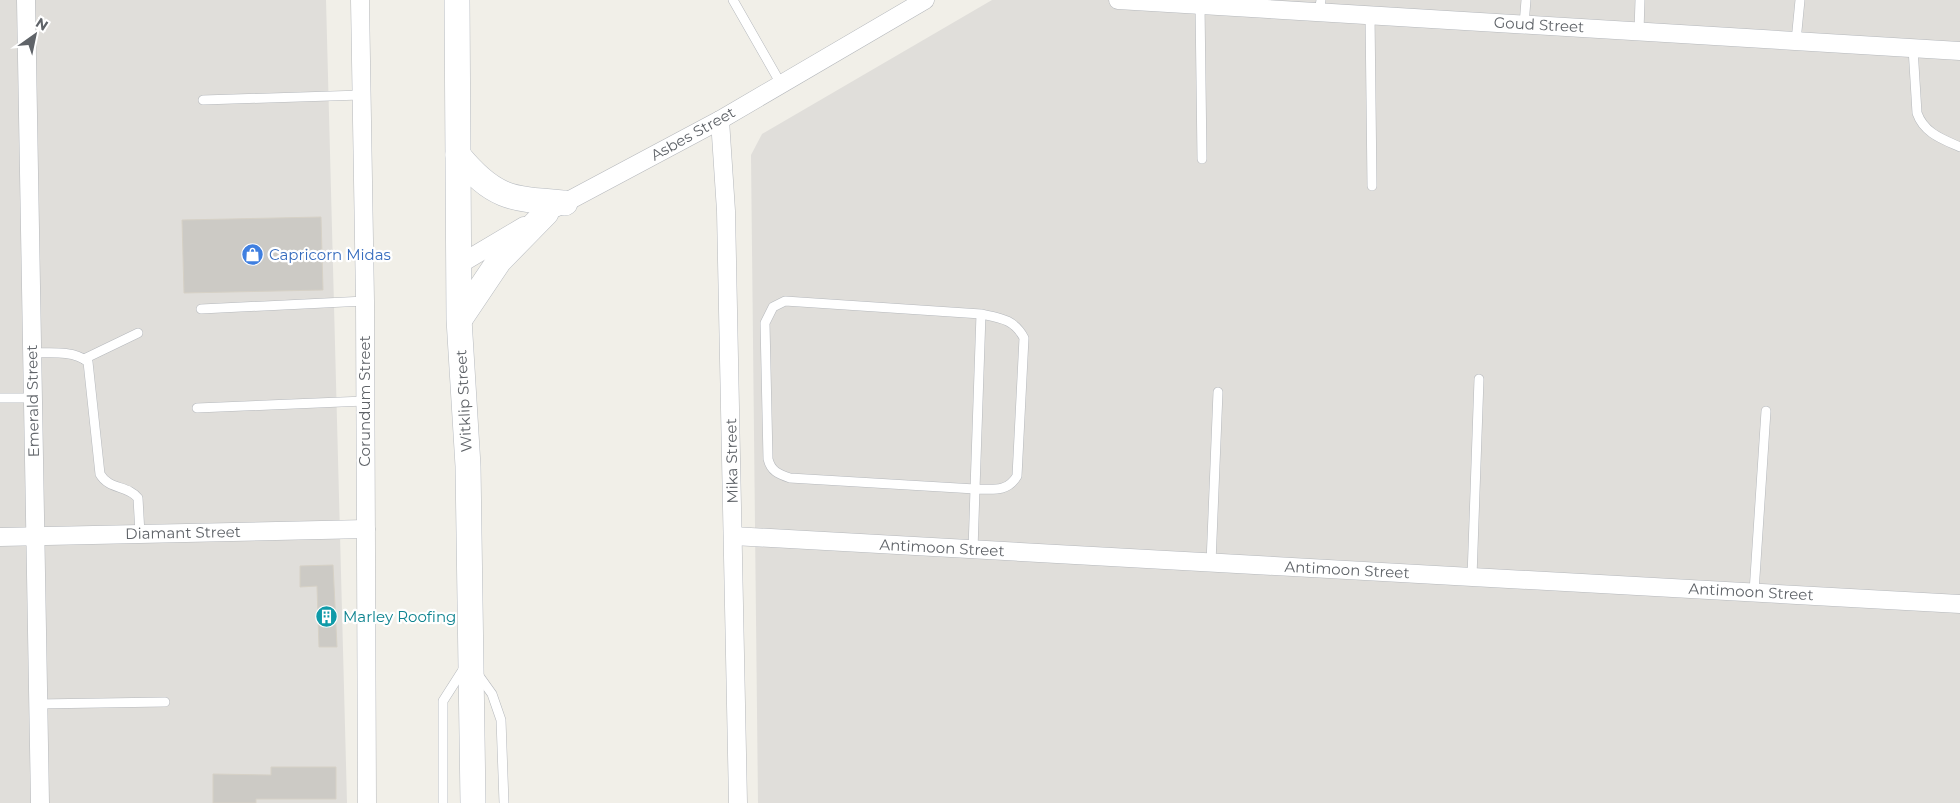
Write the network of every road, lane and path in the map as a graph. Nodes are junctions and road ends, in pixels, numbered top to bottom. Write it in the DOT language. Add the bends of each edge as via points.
graph roads {
  1 [pos="26,0"];
  2 [pos="360,0"];
  3 [pos="456,0"];
  4 [pos="733,0"];
  5 [pos="925,0"];
  6 [pos="1118,0"];
  7 [pos="1526,0"];
  8 [pos="1640,0"];
  9 [pos="1800,0"];
  10 [pos="1200,5"];
  11 [pos="1320,6"];
  12 [pos="1370,15"];
  13 [pos="1524,25"];
  14 [pos="1639,31"];
  15 [pos="1796,41"];
  16 [pos="1913,48"];
  17 [pos="1960,51"];
  18 [pos="781,84"];
  19 [pos="361,95"];
  20 [pos="203,100"];
  21 [pos="720,120"];
  22 [pos="1960,147"];
  23 [pos="458,155"];
  24 [pos="1202,159"];
  25 [pos="1372,186"];
  26 [pos="556,208"];
  27 [pos="460,264"];
  28 [pos="365,301"];
  29 [pos="201,309"];
  30 [pos="981,314"];
  31 [pos="460,319"];
  32 [pos="138,333"];
  33 [pos="32,353"];
  34 [pos="84,359"];
  35 [pos="1479,379"];
  36 [pos="1218,392"];
  37 [pos="0,398"];
  38 [pos="33,398"];
  39 [pos="365,401"];
  40 [pos="197,408"];
  41 [pos="1766,411"];
  42 [pos="975,489"];
  43 [pos="366,529"];
  44 [pos="140,534"];
  45 [pos="733,536"];
  46 [pos="36,537"];
  47 [pos="0,538"];
  48 [pos="973,550"];
  49 [pos="1211,563"];
  50 [pos="1472,577"];
  51 [pos="1754,592"];
  52 [pos="1960,604"];
  53 [pos="470,661"];
  54 [pos="165,702"];
  55 [pos="38,704"];
  56 [pos="40,803"];
  57 [pos="367,803"];
  58 [pos="444,803"];
  59 [pos="473,803"];
  60 [pos="504,803"];
  61 [pos="738,803"];
  1 -- 33 [label="street, Emerald Street"];
  2 -- 19 [label="street, Corundum Street"];
  3 -- 23 [label="main road, Witklip Street"];
  4 -- 18 [label="lane"];
  5 -- 18 [label="street, Asbes Street"];
  6 -- 10 [label="street, Goud Street"];
  7 -- 13 [label="lane"];
  8 -- 14 [label="lane"];
  9 -- 15 [label="lane"];
  10 -- 11 [label="street, Goud Street"];
  10 -- 24 [label="lane"];
  11 -- 12 [label="street, Goud Street"];
  12 -- 13 [label="street, Goud Street"];
  12 -- 25 [label="lane"];
  13 -- 14 [label="street, Goud Street"];
  14 -- 15 [label="street, Goud Street"];
  15 -- 16 [label="street, Goud Street"];
  16 -- 17 [label="street, Goud Street"];
  16 -- 22 [label="lane" via="1920,122 1927,130"];
  18 -- 21 [label="street, Asbes Street"];
  19 -- 20 [label="lane"];
  19 -- 28 [label="street, Corundum Street"];
  21 -- 26 [label="street, Asbes Street"];
  21 -- 45 [label="street, Mika Street" via="726,211"];
  23 -- 26 [label="main road" via="478,179 497,191"];
  23 -- 27 [label="main road, Witklip Street"];
  26 -- 27 [label="street, Asbes Street"];
  26 -- 31 [label="main road" via="499,261"];
  27 -- 31 [label="main road, Witklip Street"];
  28 -- 29 [label="lane"];
  28 -- 39 [label="street, Corundum Street"];
  30 -- 42 [label="lane"];
  30 -- 42 [label="lane" via="1006,319 1024,338 1017,476 1013,484 1004,490"];
  30 -- 42 [label="lane" via="785,301 773,307 765,323 768,459 776,473 790,478"];
  31 -- 53 [label="main road, Witklip Street" via="468,466"];
  32 -- 34 [label="lane"];
  33 -- 34 [label="lane" via="69,354"];
  33 -- 38 [label="street, Emerald Street"];
  34 -- 44 [label="lane" via="90,367 100,474 107,483 132,492 138,498"];
  35 -- 50 [label="lane"];
  36 -- 49 [label="lane"];
  37 -- 38 [label="lane"];
  38 -- 46 [label="street, Emerald Street"];
  39 -- 40 [label="lane"];
  39 -- 43 [label="street, Corundum Street"];
  41 -- 51 [label="lane"];
  42 -- 48 [label="lane"];
  43 -- 44 [label="street, Diamant Street"];
  43 -- 57 [label="street, Corundum Street"];
  44 -- 46 [label="street, Diamant Street"];
  45 -- 48 [label="street, Antimoon Street"];
  45 -- 61 [label="street, Mika Street"];
  46 -- 47 [label="street, Diamant Street"];
  46 -- 55 [label="street, Emerald Street"];
  48 -- 49 [label="street, Antimoon Street"];
  49 -- 50 [label="street, Antimoon Street"];
  50 -- 51 [label="street, Antimoon Street"];
  51 -- 52 [label="street, Antimoon Street"];
  53 -- 58 [label="lane" via="443,701"];
  53 -- 59 [label="main road, Witklip Street"];
  53 -- 60 [label="lane" via="492,694 501,720"];
  54 -- 55 [label="lane"];
  55 -- 56 [label="street, Emerald Street"];
}
